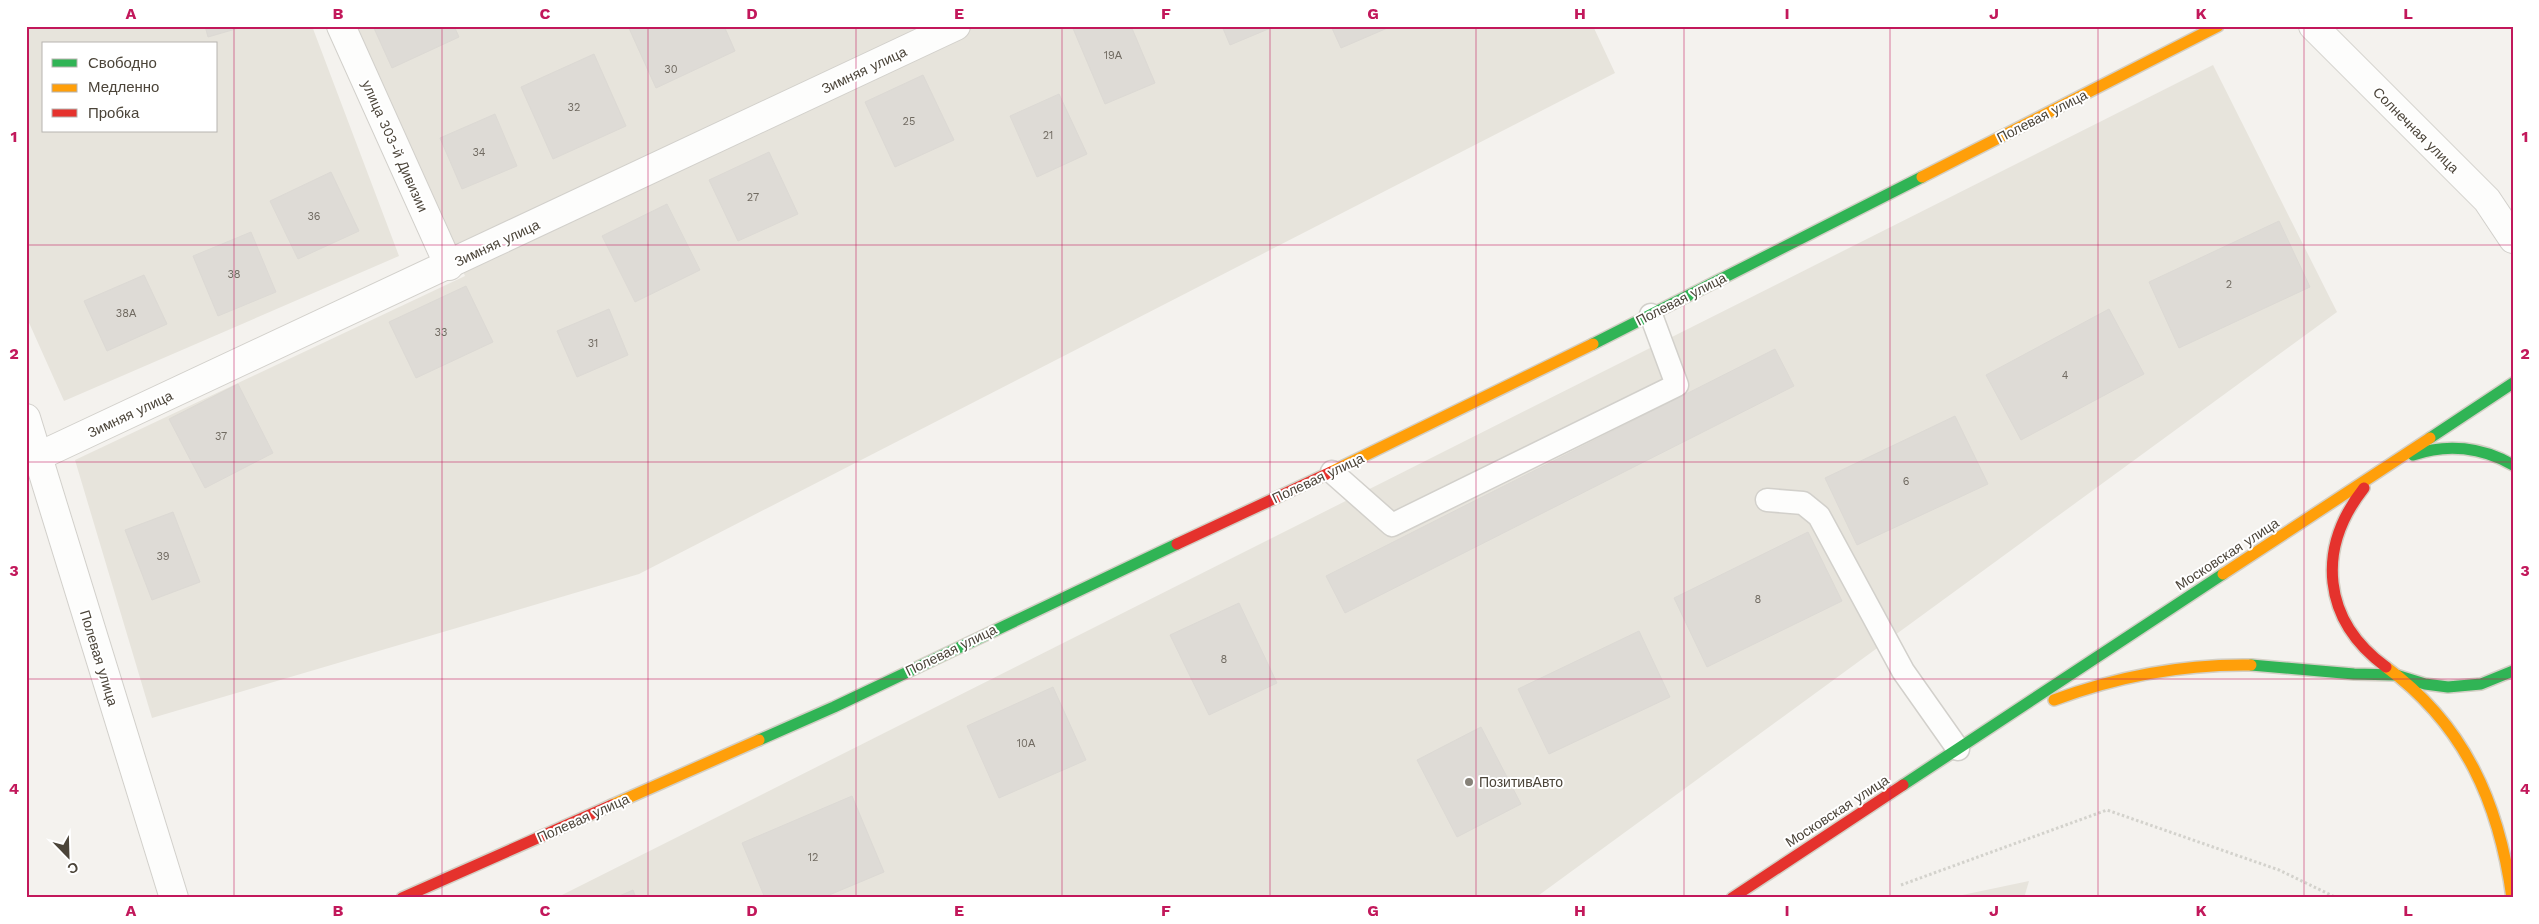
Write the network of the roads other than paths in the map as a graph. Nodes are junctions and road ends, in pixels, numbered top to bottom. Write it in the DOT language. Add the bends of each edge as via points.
graph roads {
  1 [pos="341,26"];
  2 [pos="956,26"];
  3 [pos="2218,26"];
  4 [pos="2313,26"];
  5 [pos="2513,239"];
  6 [pos="449,266"];
  7 [pos="1651,315"];
  8 [pos="2513,383"];
  9 [pos="26,418"];
  10 [pos="37,457"];
  11 [pos="2513,465"];
  12 [pos="2388,467"];
  13 [pos="1332,472"];
  14 [pos="1767,500"];
  15 [pos="2513,671"];
  16 [pos="2398,675"];
  17 [pos="1958,750"];
  18 [pos="174,898"];
  19 [pos="402,898"];
  20 [pos="1732,898"];
  21 [pos="2512,898"];
  1 -- 6 [label="street, улица 303-й Дивизии"];
  2 -- 6 [label="street, Зимняя улица"];
  3 -- 7 [label="main road, Полевая улица"];
  4 -- 5 [label="street, Солнечная улица" via="2487,200"];
  6 -- 10 [label="street, Зимняя улица"];
  7 -- 13 [label="main road, Полевая улица"];
  7 -- 13 [label="lane" via="1677,385 1392,525"];
  8 -- 12 [label="main road, Московская улица"];
  9 -- 10 [label="street, Полевая улица"];
  10 -- 18 [label="street, Полевая улица"];
  11 -- 12 [label="main road" via="2478,451 2447,448 2416,453"];
  12 -- 16 [label="main road" via="2354,498 2340,525 2333,554 2333,583 2340,612 2354,638 2374,660"];
  12 -- 17 [label="main road, Московская улица"];
  13 -- 19 [label="main road, Полевая улица" via="1057,599 834,707"];
  14 -- 17 [label="lane" via="1803,503 1819,516 1903,671"];
  15 -- 16 [label="main road, Московская улица" via="2497,680 2469,687 2439,688"];
  16 -- 17 [label="main road, Московская улица" via="2254,664 2143,673 2084,688 2037,706"];
  16 -- 21 [label="main road" via="2453,733 2480,779 2495,816 2509,871"];
  17 -- 20 [label="main road, Московская улица"];
}
